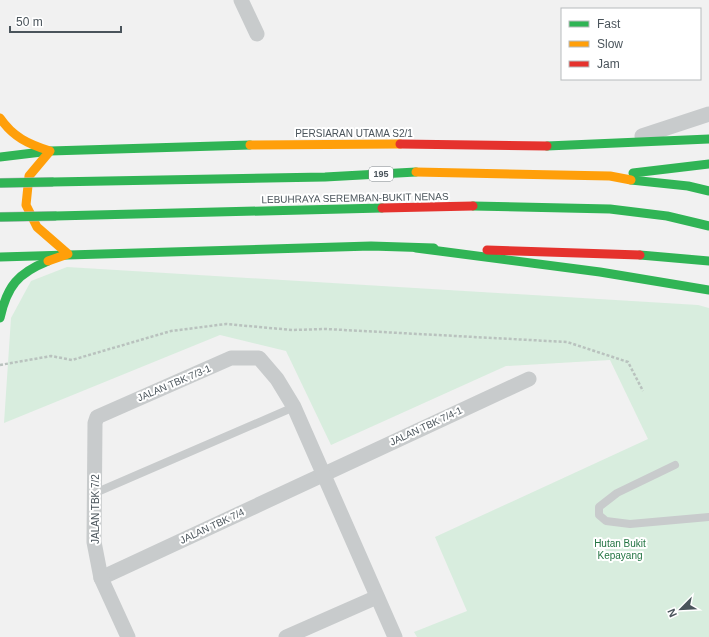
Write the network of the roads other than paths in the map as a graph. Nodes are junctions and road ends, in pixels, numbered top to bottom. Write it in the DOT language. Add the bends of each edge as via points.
graph roads {
  1 [pos="241,0"];
  2 [pos="256,34"];
  3 [pos="709,114"];
  4 [pos="0,118"];
  5 [pos="709,138"];
  6 [pos="625,141"];
  7 [pos="50,151"];
  8 [pos="0,157"];
  9 [pos="709,164"];
  10 [pos="610,176"];
  11 [pos="0,184"];
  12 [pos="709,191"];
  13 [pos="0,217"];
  14 [pos="709,226"];
  15 [pos="416,248"];
  16 [pos="68,254"];
  17 [pos="0,257"];
  18 [pos="709,261"];
  19 [pos="709,290"];
  20 [pos="0,318"];
  21 [pos="529,379"];
  22 [pos="294,407"];
  23 [pos="95,423"];
  24 [pos="675,465"];
  25 [pos="322,474"];
  26 [pos="95,493"];
  27 [pos="709,517"];
  28 [pos="101,578"];
  29 [pos="378,598"];
  30 [pos="309,632"];
  31 [pos="128,637"];
  32 [pos="286,637"];
  33 [pos="395,637"];
  1 -- 2 [label="street"];
  3 -- 6 [label="street"];
  4 -- 7 [label="main road" via="24,143"];
  5 -- 6 [label="main road, PERSIARAN UTAMA S2/1"];
  6 -- 7 [label="main road, PERSIARAN UTAMA S2/1" via="534,146 351,143"];
  7 -- 8 [label="main road, PERSIARAN UTAMA S2/1"];
  7 -- 16 [label="main road" via="29,176 26,205 37,227"];
  9 -- 10 [label="main road"];
  10 -- 11 [label="main road, 195, bridge" via="408,172 325,177"];
  10 -- 12 [label="main road, 195"];
  13 -- 14 [label="main road, LEBUHRAYA SEREMBAN-BUKIT NENAS, bridge" via="478,207 610,209 667,216"];
  15 -- 16 [label="main road" via="371,246"];
  15 -- 18 [label="main road" via="610,253"];
  15 -- 19 [label="main road" via="642,277"];
  16 -- 17 [label="main road"];
  16 -- 20 [label="main road" via="28,269 11,285"];
  21 -- 25 [label="street, JALAN TBK 7/4-1"];
  22 -- 23 [label="street, JALAN TBK 7/3-1" via="278,379 259,358 231,358 104,413 97,417"];
  22 -- 25 [label="street"];
  22 -- 26 [label="lane"];
  23 -- 26 [label="street, JALAN TBK 7/2"];
  24 -- 27 [label="lane" via="617,493 599,507 599,515 606,521 630,524"];
  25 -- 28 [label="street, JALAN TBK 7/4"];
  25 -- 29 [label="street"];
  26 -- 28 [label="street, JALAN TBK 7/2" via="94,542"];
  28 -- 31 [label="street, JALAN TBK 7/2"];
  29 -- 30 [label="street"];
  29 -- 33 [label="street"];
  30 -- 32 [label="street"];
}
